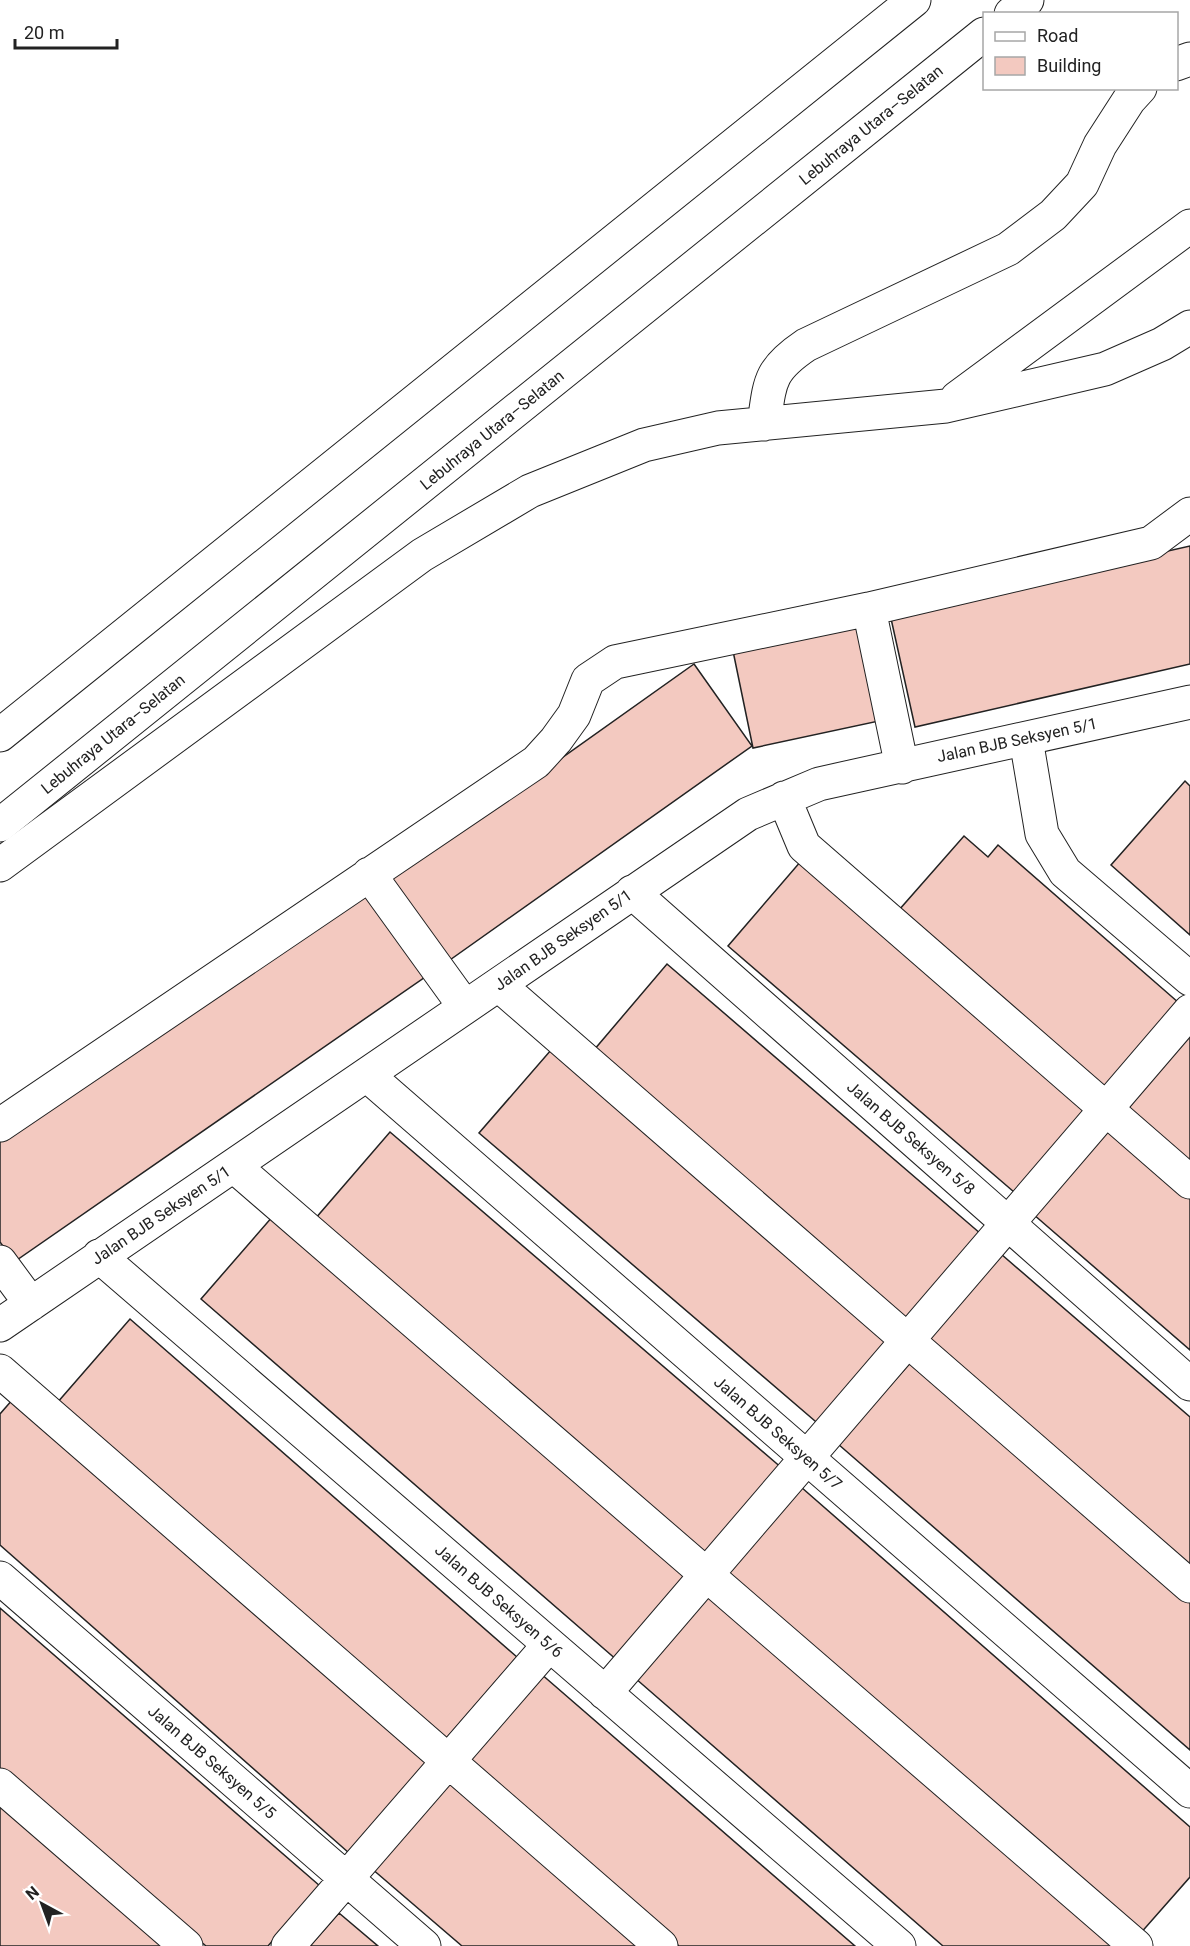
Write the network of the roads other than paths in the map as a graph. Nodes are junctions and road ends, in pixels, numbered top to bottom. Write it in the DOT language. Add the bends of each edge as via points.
graph roads {
  1 [pos="914,0"];
  2 [pos="1027,0"];
  3 [pos="1013,12"];
  4 [pos="983,35"];
  5 [pos="1138,90"];
  6 [pos="1189,225"];
  7 [pos="1190,327"];
  8 [pos="946,406"];
  9 [pos="764,424"];
  10 [pos="1190,514"];
  11 [pos="869,609"];
  12 [pos="1188,709"];
  13 [pos="0,735"];
  14 [pos="1026,739"];
  15 [pos="902,767"];
  16 [pos="784,798"];
  17 [pos="0,825"];
  18 [pos="0,866"];
  19 [pos="369,874"];
  20 [pos="632,892"];
  21 [pos="1190,979"];
  22 [pos="498,985"];
  23 [pos="465,1007"];
  24 [pos="1190,1011"];
  25 [pos="367,1075"];
  26 [pos="1106,1109"];
  27 [pos="0,1125"];
  28 [pos="234,1166"];
  29 [pos="1190,1182"];
  30 [pos="1008,1223"];
  31 [pos="99,1256"];
  32 [pos="0,1262"];
  33 [pos="30,1304"];
  34 [pos="0,1324"];
  35 [pos="908,1341"];
  36 [pos="0,1371"];
  37 [pos="1190,1384"];
  38 [pos="807,1458"];
  39 [pos="707,1575"];
  40 [pos="0,1578"];
  41 [pos="1190,1586"];
  42 [pos="549,1645"];
  43 [pos="605,1693"];
  44 [pos="449,1761"];
  45 [pos="0,1785"];
  46 [pos="1190,1791"];
  47 [pos="346,1879"];
  48 [pos="186,1946"];
  49 [pos="288,1946"];
  50 [pos="424,1946"];
  51 [pos="661,1946"];
  52 [pos="899,1946"];
  53 [pos="1136,1946"];
  1 -- 13 [label="main road"];
  2 -- 3 [label="main road"];
  4 -- 17 [label="main road, Lebuhraya Utara–Selatan"];
  5 -- 9 [label="main road" via="1100,145 1082,184 1053,215 1008,249 806,345 784,360 770,382"];
  6 -- 8 [label="main road"];
  7 -- 8 [label="main road" via="1105,369"];
  8 -- 9 [label="main road"];
  9 -- 18 [label="main road" via="718,428 645,446 530,491 422,555"];
  10 -- 11 [label="main road" via="1151,543"];
  11 -- 15 [label="main road"];
  11 -- 19 [label="main road" via="615,662 588,680 574,715 536,762"];
  12 -- 14 [label="main road, Jalan BJB Seksyen 5/1"];
  14 -- 15 [label="main road, Jalan BJB Seksyen 5/1"];
  14 -- 21 [label="main road" via="1042,834 1065,872"];
  15 -- 16 [label="main road, Jalan BJB Seksyen 5/1" via="819,784"];
  16 -- 20 [label="main road, Jalan BJB Seksyen 5/1" via="748,814"];
  16 -- 26 [label="main road" via="804,846"];
  19 -- 23 [label="main road"];
  19 -- 27 [label="main road"];
  20 -- 22 [label="main road, Jalan BJB Seksyen 5/1"];
  20 -- 30 [label="main road, Jalan BJB Seksyen 5/8"];
  22 -- 23 [label="main road, Jalan BJB Seksyen 5/1"];
  22 -- 35 [label="main road"];
  23 -- 25 [label="main road, Jalan BJB Seksyen 5/1"];
  24 -- 26 [label="main road"];
  25 -- 28 [label="main road, Jalan BJB Seksyen 5/1"];
  25 -- 38 [label="main road, Jalan BJB Seksyen 5/7"];
  26 -- 29 [label="main road"];
  26 -- 30 [label="main road"];
  28 -- 31 [label="main road, Jalan BJB Seksyen 5/1"];
  28 -- 39 [label="main road"];
  30 -- 35 [label="main road"];
  30 -- 37 [label="main road, Jalan BJB Seksyen 5/8"];
  31 -- 33 [label="main road, Jalan BJB Seksyen 5/1"];
  31 -- 42 [label="main road, Jalan BJB Seksyen 5/6"];
  32 -- 33 [label="main road"];
  33 -- 34 [label="main road, Jalan BJB Seksyen 5/1"];
  35 -- 38 [label="main road"];
  35 -- 41 [label="main road"];
  36 -- 44 [label="main road"];
  38 -- 39 [label="main road"];
  38 -- 46 [label="main road, Jalan BJB Seksyen 5/7"];
  39 -- 43 [label="main road"];
  39 -- 53 [label="main road"];
  40 -- 47 [label="main road, Jalan BJB Seksyen 5/5"];
  42 -- 43 [label="main road, Jalan BJB Seksyen 5/6"];
  42 -- 44 [label="main road"];
  43 -- 52 [label="main road, Jalan BJB Seksyen 5/6"];
  44 -- 47 [label="main road"];
  44 -- 51 [label="main road"];
  45 -- 48 [label="main road"];
  47 -- 49 [label="main road"];
  47 -- 50 [label="main road, Jalan BJB Seksyen 5/5"];
}
